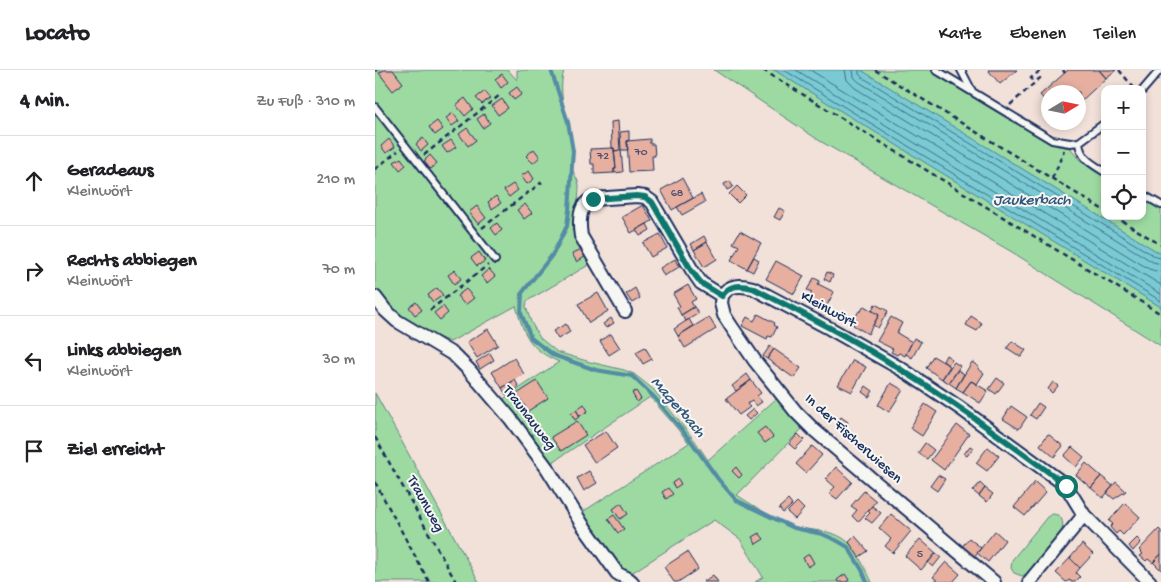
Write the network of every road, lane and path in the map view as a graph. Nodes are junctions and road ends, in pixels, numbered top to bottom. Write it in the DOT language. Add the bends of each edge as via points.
graph roads {
  1 [pos="763,70"];
  2 [pos="875,70"];
  3 [pos="936,70"];
  4 [pos="961,70"];
  5 [pos="1041,70"];
  6 [pos="1119,70"];
  7 [pos="1160,70"];
  8 [pos="1132,85"];
  9 [pos="1146,86"];
  10 [pos="972,92"];
  11 [pos="500,96"];
  12 [pos="375,107"];
  13 [pos="1003,111"];
  14 [pos="1101,126"];
  15 [pos="1066,142"];
  16 [pos="1079,142"];
  17 [pos="405,145"];
  18 [pos="417,160"];
  19 [pos="375,169"];
  20 [pos="1101,169"];
  21 [pos="1052,178"];
  22 [pos="542,182"];
  23 [pos="1146,196"];
  24 [pos="1161,205"];
  25 [pos="1101,209"];
  26 [pos="1120,220"];
  27 [pos="475,234"];
  28 [pos="1161,245"];
  29 [pos="495,260"];
  30 [pos="722,296"];
  31 [pos="375,297"];
  32 [pos="431,310"];
  33 [pos="625,311"];
  34 [pos="1161,314"];
  35 [pos="375,437"];
  36 [pos="375,482"];
  37 [pos="1084,515"];
  38 [pos="429,582"];
  39 [pos="456,582"];
  40 [pos="632,582"];
  41 [pos="994,582"];
  42 [pos="1029,582"];
  43 [pos="1150,582"];
  1 -- 34 [label="path"];
  2 -- 21 [label="path"];
  3 -- 10 [label="lane"];
  4 -- 10 [label="lane"];
  5 -- 13 [label="path" via="1031,78 1040,78"];
  6 -- 8 [label="path"];
  7 -- 9 [label="lane"];
  10 -- 13 [label="lane"];
  11 -- 18 [label="path"];
  12 -- 17 [label="lane"];
  13 -- 15 [label="lane" via="1053,140"];
  14 -- 16 [label="lane"];
  15 -- 16 [label="lane"];
  15 -- 21 [label="path"];
  16 -- 20 [label="lane" via="1081,153"];
  17 -- 18 [label="lane"];
  17 -- 19 [label="path"];
  18 -- 27 [label="lane"];
  21 -- 25 [label="path"];
  22 -- 27 [label="path"];
  23 -- 24 [label="lane"];
  26 -- 28 [label="path"];
  27 -- 29 [label="lane"];
  29 -- 32 [label="path"];
  30 -- 33 [label="street" via="701,283 691,270 652,202 637,196 593,199 582,208 581,236"];
  30 -- 37 [label="street, Kleinwört" via="736,286 753,288 903,370 1065,484"];
  30 -- 41 [label="street, In der Fischerwiesen" via="721,304 731,326 796,412"];
  31 -- 40 [label="street, Traunauweg" via="397,321 454,355 469,370 547,468 617,573"];
  35 -- 39 [label="path, Traunweg"];
  36 -- 38 [label="path"];
  37 -- 42 [label="street"];
  37 -- 43 [label="street, Kleinwört"];
}
